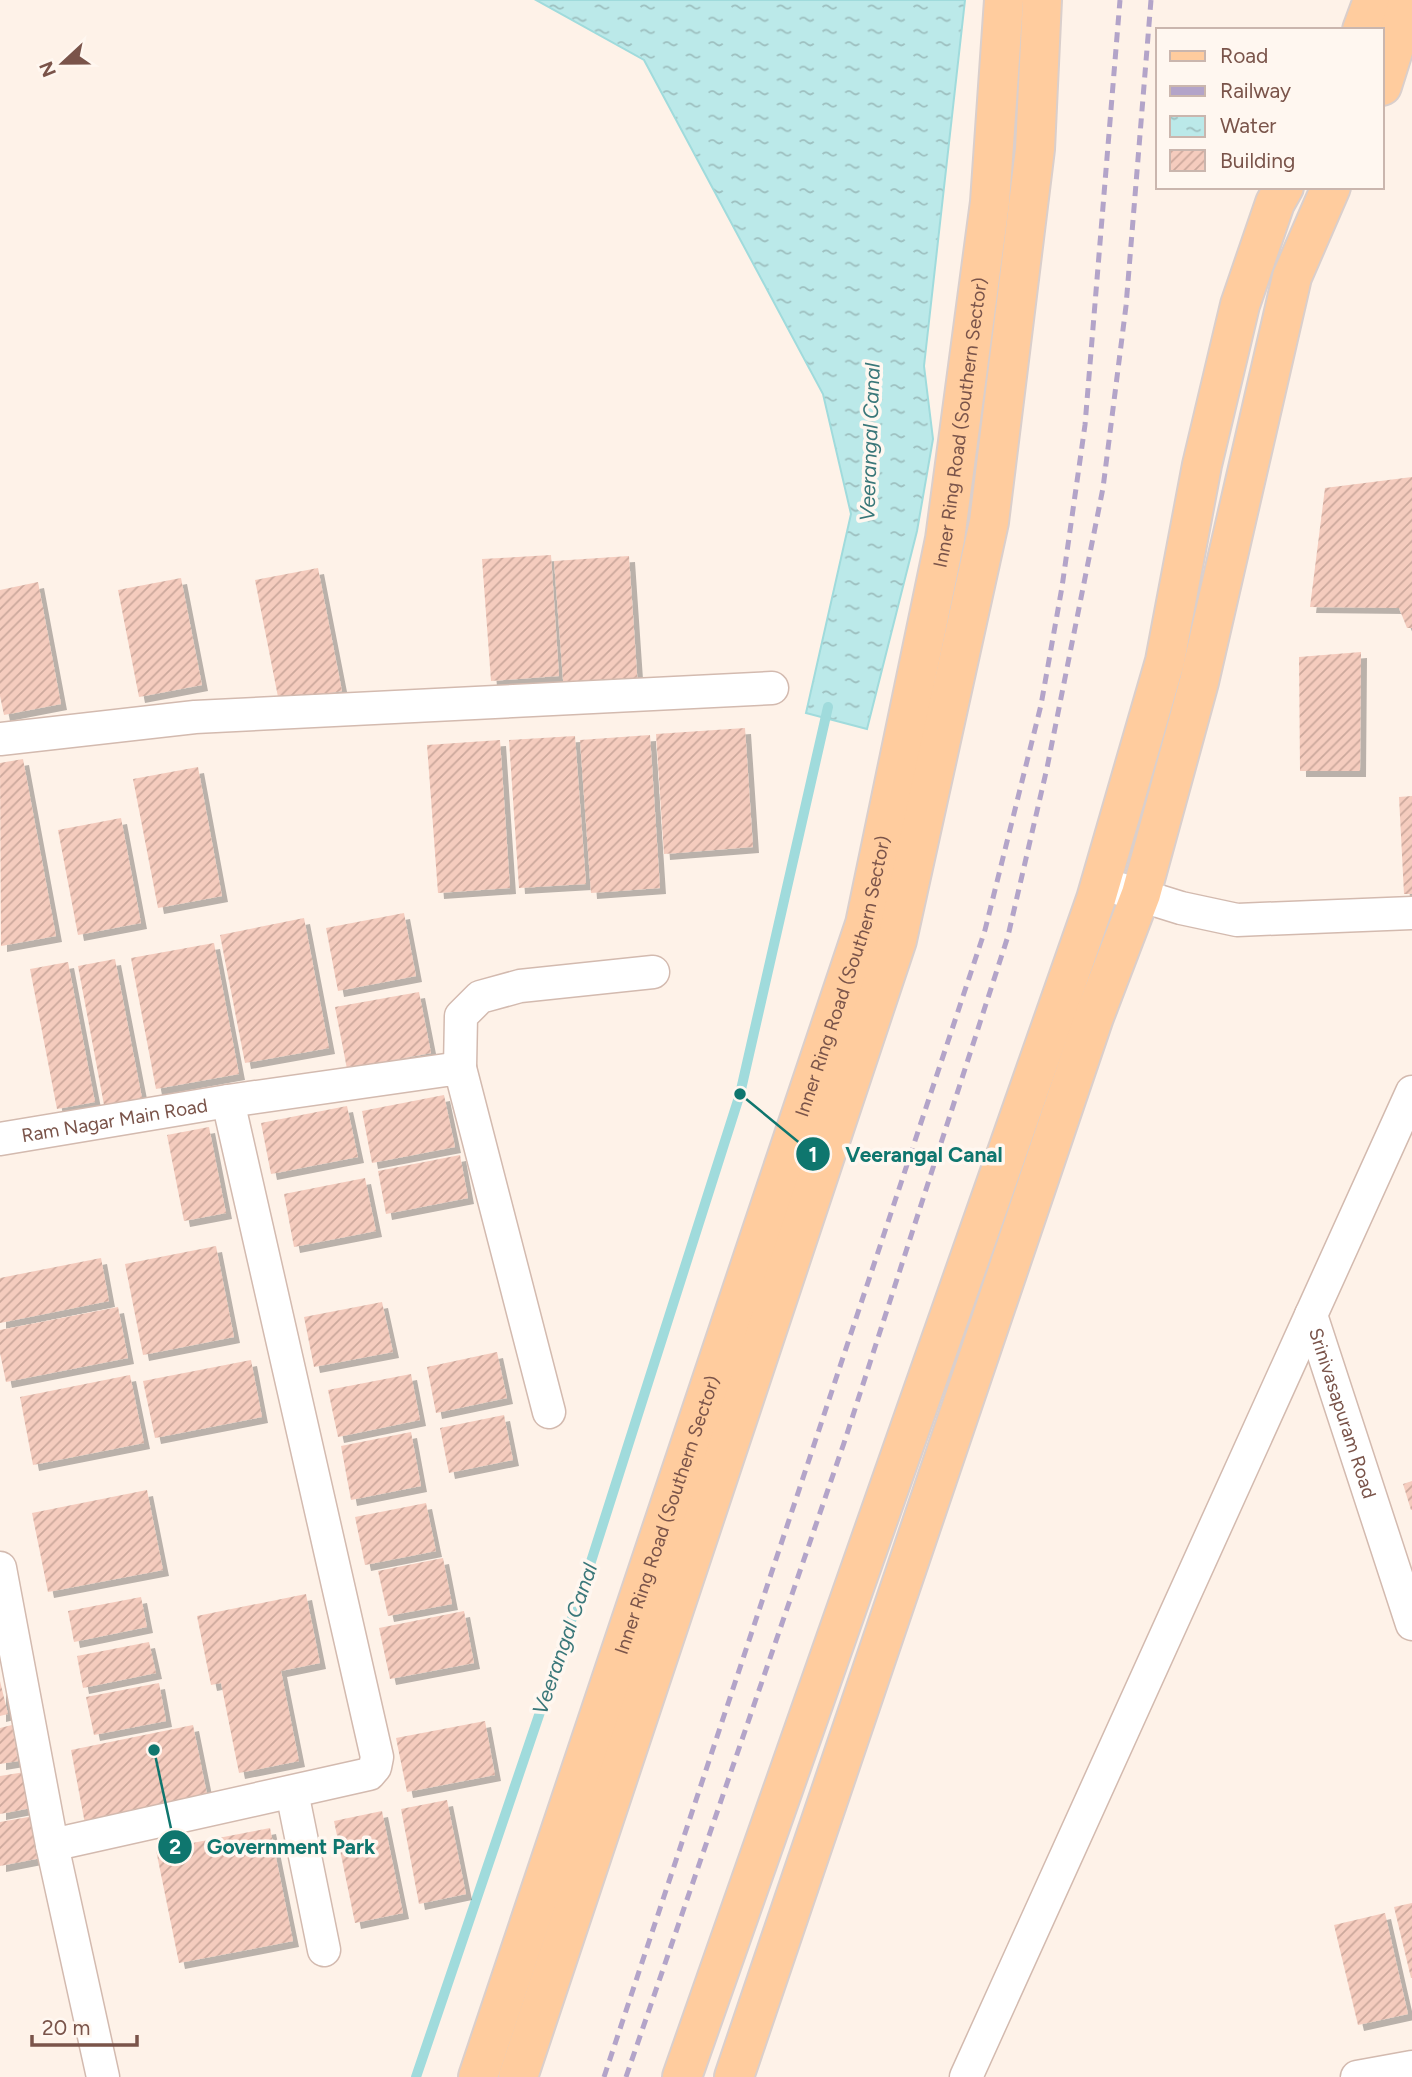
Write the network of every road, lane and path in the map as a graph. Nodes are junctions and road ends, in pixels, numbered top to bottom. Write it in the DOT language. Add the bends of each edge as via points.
graph roads {
  1 [pos="1004,0"];
  2 [pos="1042,0"];
  3 [pos="1373,0"];
  4 [pos="1409,0"];
  5 [pos="1363,28"];
  6 [pos="1384,81"];
  7 [pos="1283,189"];
  8 [pos="1330,189"];
  9 [pos="954,476"];
  10 [pos="993,481"];
  11 [pos="772,688"];
  12 [pos="0,739"];
  13 [pos="1100,885"];
  14 [pos="1141,894"];
  15 [pos="1412,913"];
  16 [pos="653,972"];
  17 [pos="460,1068"];
  18 [pos="1412,1092"];
  19 [pos="228,1101"];
  20 [pos="0,1139"];
  21 [pos="1311,1315"];
  22 [pos="548,1412"];
  23 [pos="0,1568"];
  24 [pos="1412,1624"];
  25 [pos="292,1792"];
  26 [pos="52,1845"];
  27 [pos="324,1950"];
  28 [pos="1412,2067"];
  29 [pos="103,2077"];
  30 [pos="478,2077"];
  31 [pos="518,2077"];
  32 [pos="682,2077"];
  33 [pos="734,2077"];
  34 [pos="966,2077"];
  35 [pos="1357,2077"];
  1 -- 9 [label="main road, Inner Ring Road (Southern Sector)" via="990,202"];
  2 -- 10 [label="main road, Inner Ring Road (Southern Sector)" via="1035,149"];
  3 -- 5 [label="main road"];
  4 -- 6 [label="main road"];
  7 -- 13 [label="main road" via="1240,305 1202,465 1165,661"];
  8 -- 14 [label="main road" via="1292,277 1199,682"];
  9 -- 10 [label="main road"];
  9 -- 30 [label="main road, Inner Ring Road (Southern Sector)" via="945,540 865,924"];
  10 -- 31 [label="main road, Inner Ring Road (Southern Sector)" via="989,522 897,940"];
  11 -- 12 [label="street" via="195,717"];
  13 -- 14 [label="street"];
  13 -- 32 [label="main road"];
  14 -- 15 [label="street" via="1237,919"];
  14 -- 33 [label="main road" via="1089,1030"];
  16 -- 17 [label="street" via="520,986 480,997 461,1017"];
  17 -- 19 [label="street, Ram Nagar Main Road"];
  17 -- 22 [label="street"];
  18 -- 21 [label="street, Srinivasapuram Road"];
  19 -- 20 [label="street, Ram Nagar Main Road"];
  19 -- 25 [label="street" via="377,1757 369,1774"];
  21 -- 24 [label="street, Srinivasapuram Road"];
  21 -- 34 [label="street"];
  23 -- 26 [label="street"];
  25 -- 26 [label="street"];
  25 -- 27 [label="street"];
  26 -- 29 [label="street"];
  28 -- 35 [label="street"];
}
